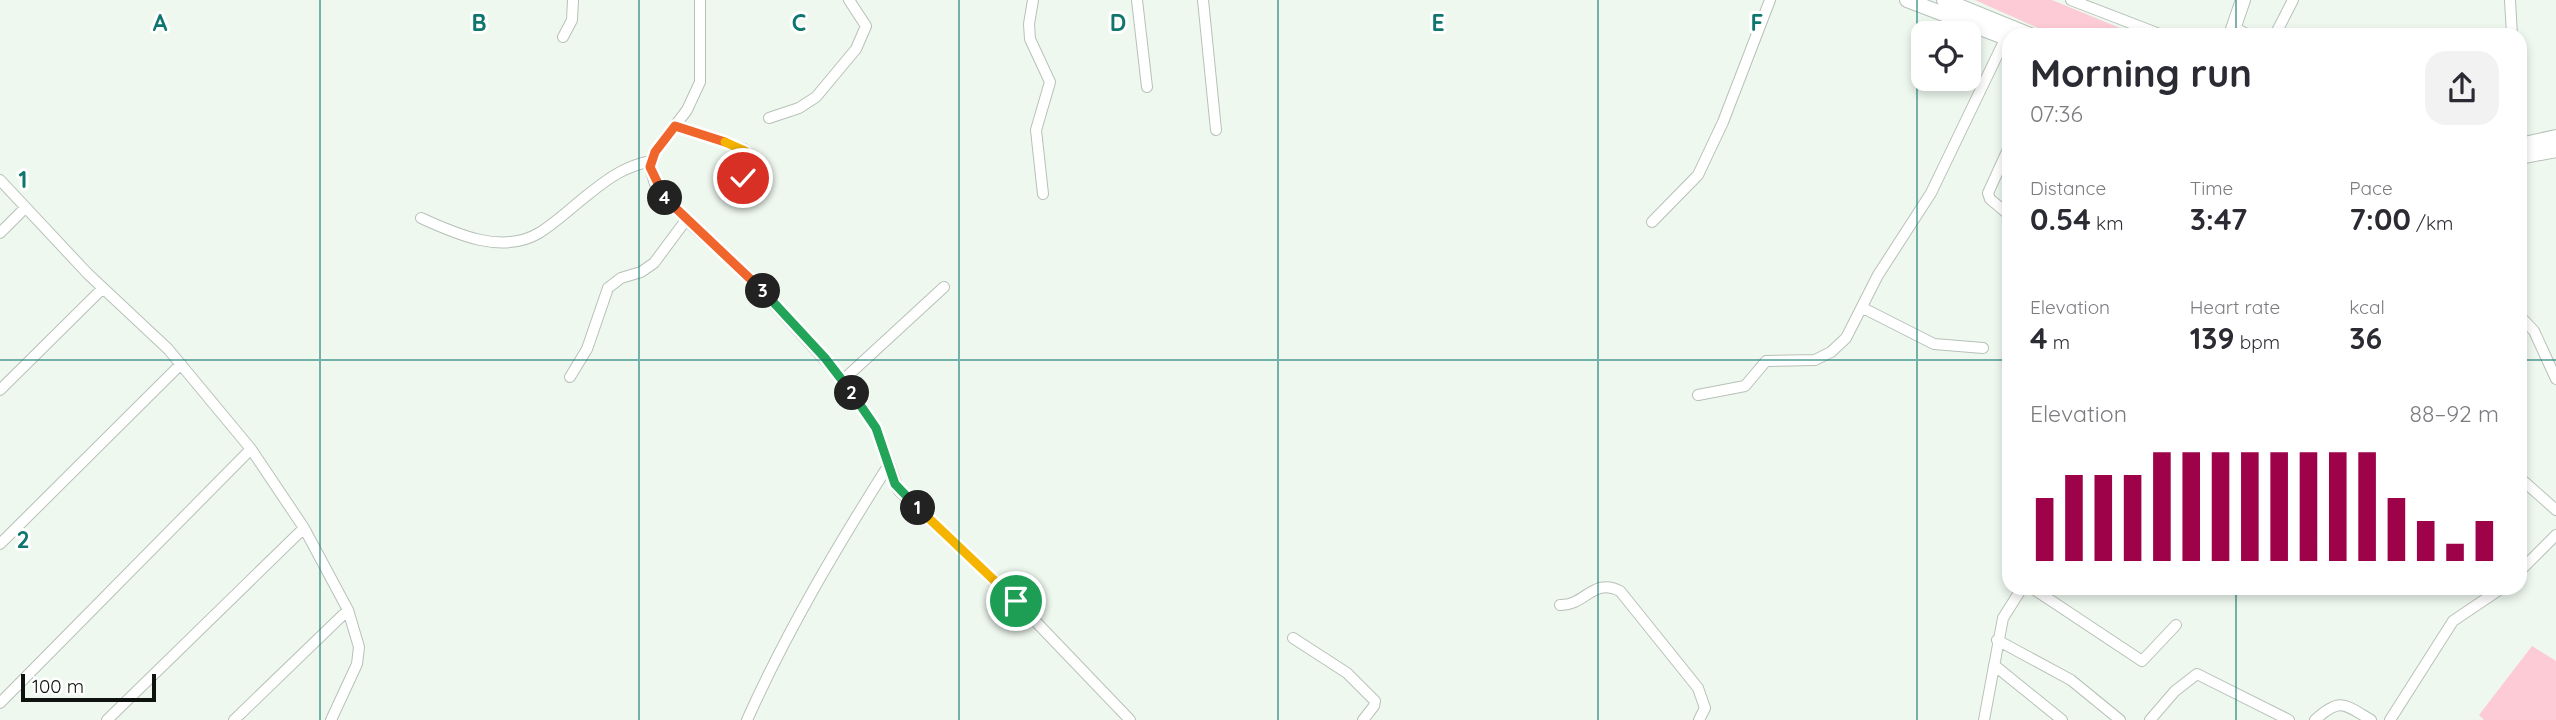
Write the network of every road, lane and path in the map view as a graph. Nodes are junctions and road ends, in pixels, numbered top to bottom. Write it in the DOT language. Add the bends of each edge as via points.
graph roads {
  1 [pos="573,0"];
  2 [pos="700,0"];
  3 [pos="849,0"];
  4 [pos="1032,0"];
  5 [pos="1137,0"];
  6 [pos="1203,0"];
  7 [pos="1770,0"];
  8 [pos="1907,0"];
  9 [pos="1944,0"];
  10 [pos="2071,0"];
  11 [pos="2243,0"];
  12 [pos="2293,0"];
  13 [pos="2510,0"];
  14 [pos="2144,28"];
  15 [pos="2233,28"];
  16 [pos="2279,28"];
  17 [pos="2512,28"];
  18 [pos="2002,30"];
  19 [pos="2002,32"];
  20 [pos="563,37"];
  21 [pos="2002,48"];
  22 [pos="1147,87"];
  23 [pos="769,118"];
  24 [pos="675,126"];
  25 [pos="1216,130"];
  26 [pos="2556,137"];
  27 [pos="2527,143"];
  28 [pos="2556,150"];
  29 [pos="2527,156"];
  30 [pos="651,161"];
  31 [pos="2002,163"];
  32 [pos="0,180"];
  33 [pos="765,186"];
  34 [pos="1043,194"];
  35 [pos="25,208"];
  36 [pos="2002,209"];
  37 [pos="421,218"];
  38 [pos="686,220"];
  39 [pos="1652,222"];
  40 [pos="0,233"];
  41 [pos="943,287"];
  42 [pos="103,288"];
  43 [pos="1863,308"];
  44 [pos="2527,323"];
  45 [pos="1983,348"];
  46 [pos="181,365"];
  47 [pos="570,377"];
  48 [pos="2556,379"];
  49 [pos="843,380"];
  50 [pos="0,390"];
  51 [pos="1698,395"];
  52 [pos="251,449"];
  53 [pos="888,466"];
  54 [pos="2527,484"];
  55 [pos="2556,510"];
  56 [pos="304,528"];
  57 [pos="2556,535"];
  58 [pos="0,544"];
  59 [pos="2527,564"];
  60 [pos="2017,595"];
  61 [pos="2043,595"];
  62 [pos="2492,595"];
  63 [pos="1560,605"];
  64 [pos="348,610"];
  65 [pos="2176,625"];
  66 [pos="1293,638"];
  67 [pos="1997,640"];
  68 [pos="1994,665"];
  69 [pos="0,703"];
  70 [pos="107,720"];
  71 [pos="234,720"];
  72 [pos="331,720"];
  73 [pos="747,720"];
  74 [pos="1130,720"];
  75 [pos="1363,720"];
  76 [pos="1699,720"];
  77 [pos="1984,720"];
  78 [pos="2063,720"];
  79 [pos="2120,720"];
  80 [pos="2150,720"];
  81 [pos="2289,720"];
  82 [pos="2315,720"];
  83 [pos="2371,720"];
  84 [pos="2390,720"];
  1 -- 20 [label="street" via="572,20"];
  2 -- 24 [label="street" via="702,73 692,101"];
  3 -- 23 [label="street" via="865,22 865,34 856,49 808,103"];
  4 -- 34 [label="street" via="1030,39 1050,82 1035,130"];
  5 -- 22 [label="street"];
  6 -- 25 [label="street"];
  7 -- 39 [label="street" via="1698,174"];
  8 -- 19 [label="main road"];
  9 -- 18 [label="main road"];
  10 -- 14 [label="street"];
  11 -- 15 [label="main road"];
  12 -- 16 [label="street"];
  13 -- 17 [label="street"];
  21 -- 43 [label="street" via="1931,193 1878,275"];
  24 -- 30 [label="street"];
  24 -- 33 [label="street" via="741,147 746,153 740,176"];
  26 -- 27 [label="main road"];
  28 -- 29 [label="main road"];
  30 -- 37 [label="street" via="615,173 547,228 520,241 498,243 464,236"];
  30 -- 38 [label="street" via="660,191"];
  31 -- 36 [label="street" via="1988,194"];
  32 -- 35 [label="street"];
  35 -- 40 [label="street"];
  35 -- 42 [label="street"];
  38 -- 47 [label="street" via="654,263 608,288 590,341"];
  38 -- 49 [label="street" via="749,276"];
  41 -- 49 [label="street"];
  42 -- 46 [label="street"];
  42 -- 50 [label="street"];
  43 -- 45 [label="street" via="1934,344"];
  43 -- 51 [label="street" via="1843,342 1820,358 1801,362 1770,359 1745,386"];
  44 -- 48 [label="street"];
  46 -- 52 [label="street"];
  46 -- 58 [label="street"];
  49 -- 53 [label="street" via="876,428"];
  52 -- 56 [label="street"];
  52 -- 69 [label="street"];
  53 -- 73 [label="street" via="786,638"];
  53 -- 74 [label="street" via="899,491 1016,601"];
  54 -- 55 [label="street"];
  56 -- 64 [label="street"];
  56 -- 70 [label="street"];
  57 -- 59 [label="street"];
  60 -- 67 [label="street"];
  61 -- 65 [label="street" via="2142,661"];
  62 -- 84 [label="street" via="2453,621"];
  63 -- 76 [label="street" via="1573,603 1599,586 1620,591 1698,688 1705,708"];
  64 -- 71 [label="street"];
  64 -- 72 [label="street" via="359,657"];
  66 -- 75 [label="street" via="1347,673 1375,701"];
  67 -- 68 [label="street"];
  67 -- 79 [label="street" via="2071,680"];
  68 -- 77 [label="street"];
  68 -- 78 [label="street"];
  80 -- 81 [label="street" via="2197,674"];
  82 -- 83 [label="street" via="2339,704"];
}
